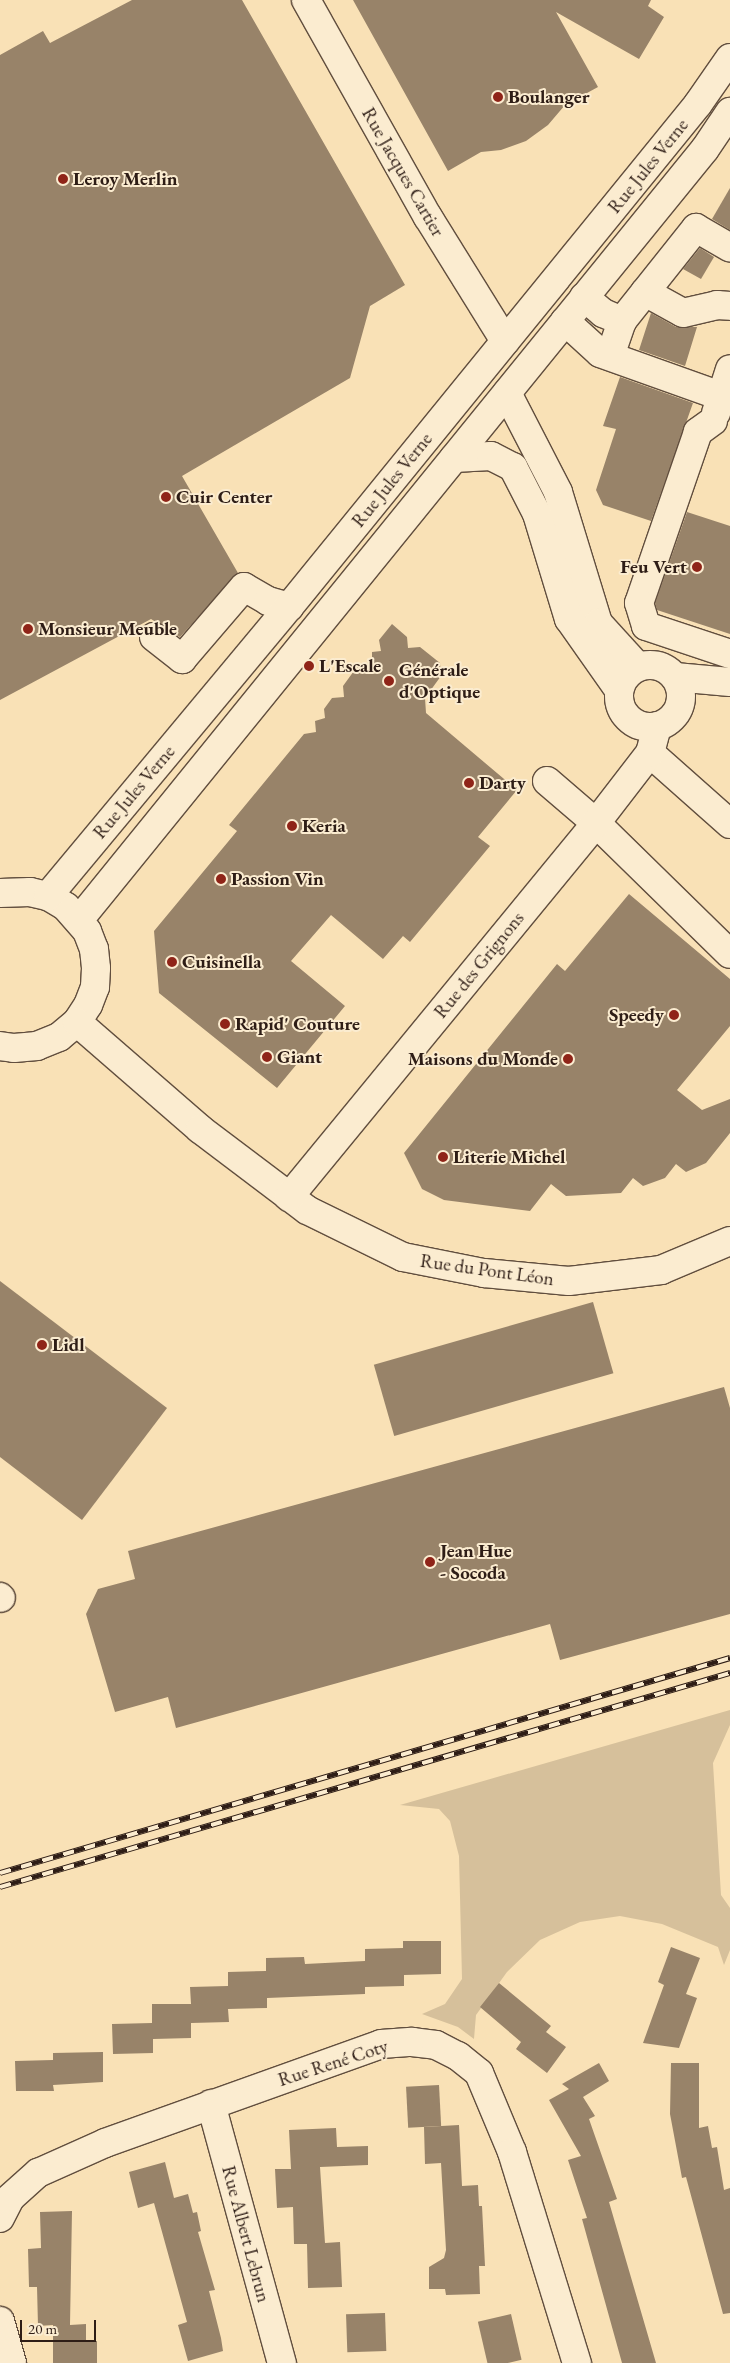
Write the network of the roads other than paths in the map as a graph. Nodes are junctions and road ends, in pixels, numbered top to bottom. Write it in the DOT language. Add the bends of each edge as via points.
graph roads {
  1 [pos="306,0"];
  2 [pos="730,58"];
  3 [pos="730,112"];
  4 [pos="717,148"];
  5 [pos="730,248"];
  6 [pos="646,292"];
  7 [pos="584,297"];
  8 [pos="730,306"];
  9 [pos="566,321"];
  10 [pos="622,321"];
  11 [pos="505,341"];
  12 [pos="610,356"];
  13 [pos="730,369"];
  14 [pos="507,393"];
  15 [pos="721,415"];
  16 [pos="454,458"];
  17 [pos="289,607"];
  18 [pos="154,637"];
  19 [pos="730,654"];
  20 [pos="638,667"];
  21 [pos="675,677"];
  22 [pos="730,682"];
  23 [pos="619,690"];
  24 [pos="658,726"];
  25 [pos="650,754"];
  26 [pos="547,781"];
  27 [pos="596,823"];
  28 [pos="730,824"];
  29 [pos="0,893"];
  30 [pos="48,896"];
  31 [pos="79,920"];
  32 [pos="730,954"];
  33 [pos="77,1022"];
  34 [pos="4,1052"];
  35 [pos="289,1197"];
  36 [pos="730,1241"];
  37 [pos="211,2104"];
  38 [pos="0,2218"];
  39 [pos="0,2320"];
  40 [pos="12,2363"];
  41 [pos="282,2363"];
  42 [pos="576,2363"];
  1 -- 11 [label="street, Rue Jacques Cartier" via="428,217"];
  2 -- 11 [label="street, Rue Jules Verne" via="698,104"];
  3 -- 4 [label="street, Rue Jules Verne"];
  4 -- 7 [label="street, Rue Jules Verne"];
  5 -- 6 [label="street" via="696,228"];
  6 -- 8 [label="street" via="683,313 717,305"];
  6 -- 10 [label="street"];
  7 -- 9 [label="street, Rue Jules Verne"];
  7 -- 10 [label="street" via="603,313"];
  9 -- 12 [label="street" via="600,353"];
  9 -- 14 [label="street, Rue Jules Verne"];
  10 -- 12 [label="street"];
  11 -- 17 [label="street, Rue Jules Verne"];
  12 -- 15 [label="street"];
  13 -- 15 [label="street"];
  14 -- 16 [label="street, Rue Jules Verne"];
  14 -- 20 [label="street" via="558,492 598,622"];
  15 -- 19 [label="street" via="698,432 639,603 646,626"];
  16 -- 23 [label="street" via="491,456 514,467 537,514 569,619"];
  16 -- 31 [label="street, Rue Jules Verne"];
  17 -- 18 [label="street" via="268,602 244,587 182,659"];
  17 -- 30 [label="street, Rue Jules Verne"];
  20 -- 21 [label="street" via="658,666"];
  20 -- 23 [label="street" via="629,672"];
  21 -- 22 [label="street"];
  21 -- 24 [label="street" via="681,691 680,706 671,719"];
  23 -- 24 [label="street" via="622,710 629,719 647,727"];
  24 -- 25 [label="street, Rue des Grignons"];
  25 -- 27 [label="street, Rue des Grignons"];
  25 -- 28 [label="street"];
  26 -- 27 [label="street"];
  27 -- 32 [label="street"];
  27 -- 35 [label="street, Rue des Grignons"];
  29 -- 30 [label="street" via="30,892"];
  30 -- 31 [label="street"];
  31 -- 33 [label="street" via="94,949 96,968 95,987"];
  33 -- 34 [label="street" via="59,1037 37,1046"];
  33 -- 35 [label="street, Rue du Pont Léon" via="200,1130"];
  35 -- 36 [label="street, Rue du Pont Léon" via="307,1210 403,1257 484,1273 531,1278 569,1281 661,1270"];
  37 -- 38 [label="street, Rue René Coty" via="105,2143 38,2173 10,2198"];
  37 -- 41 [label="street, Rue Albert Lebrun"];
  37 -- 42 [label="street, Rue René Coty" via="381,2044 412,2042 436,2045 458,2056 479,2074 512,2152"];
  39 -- 40 [label="street"];
}
